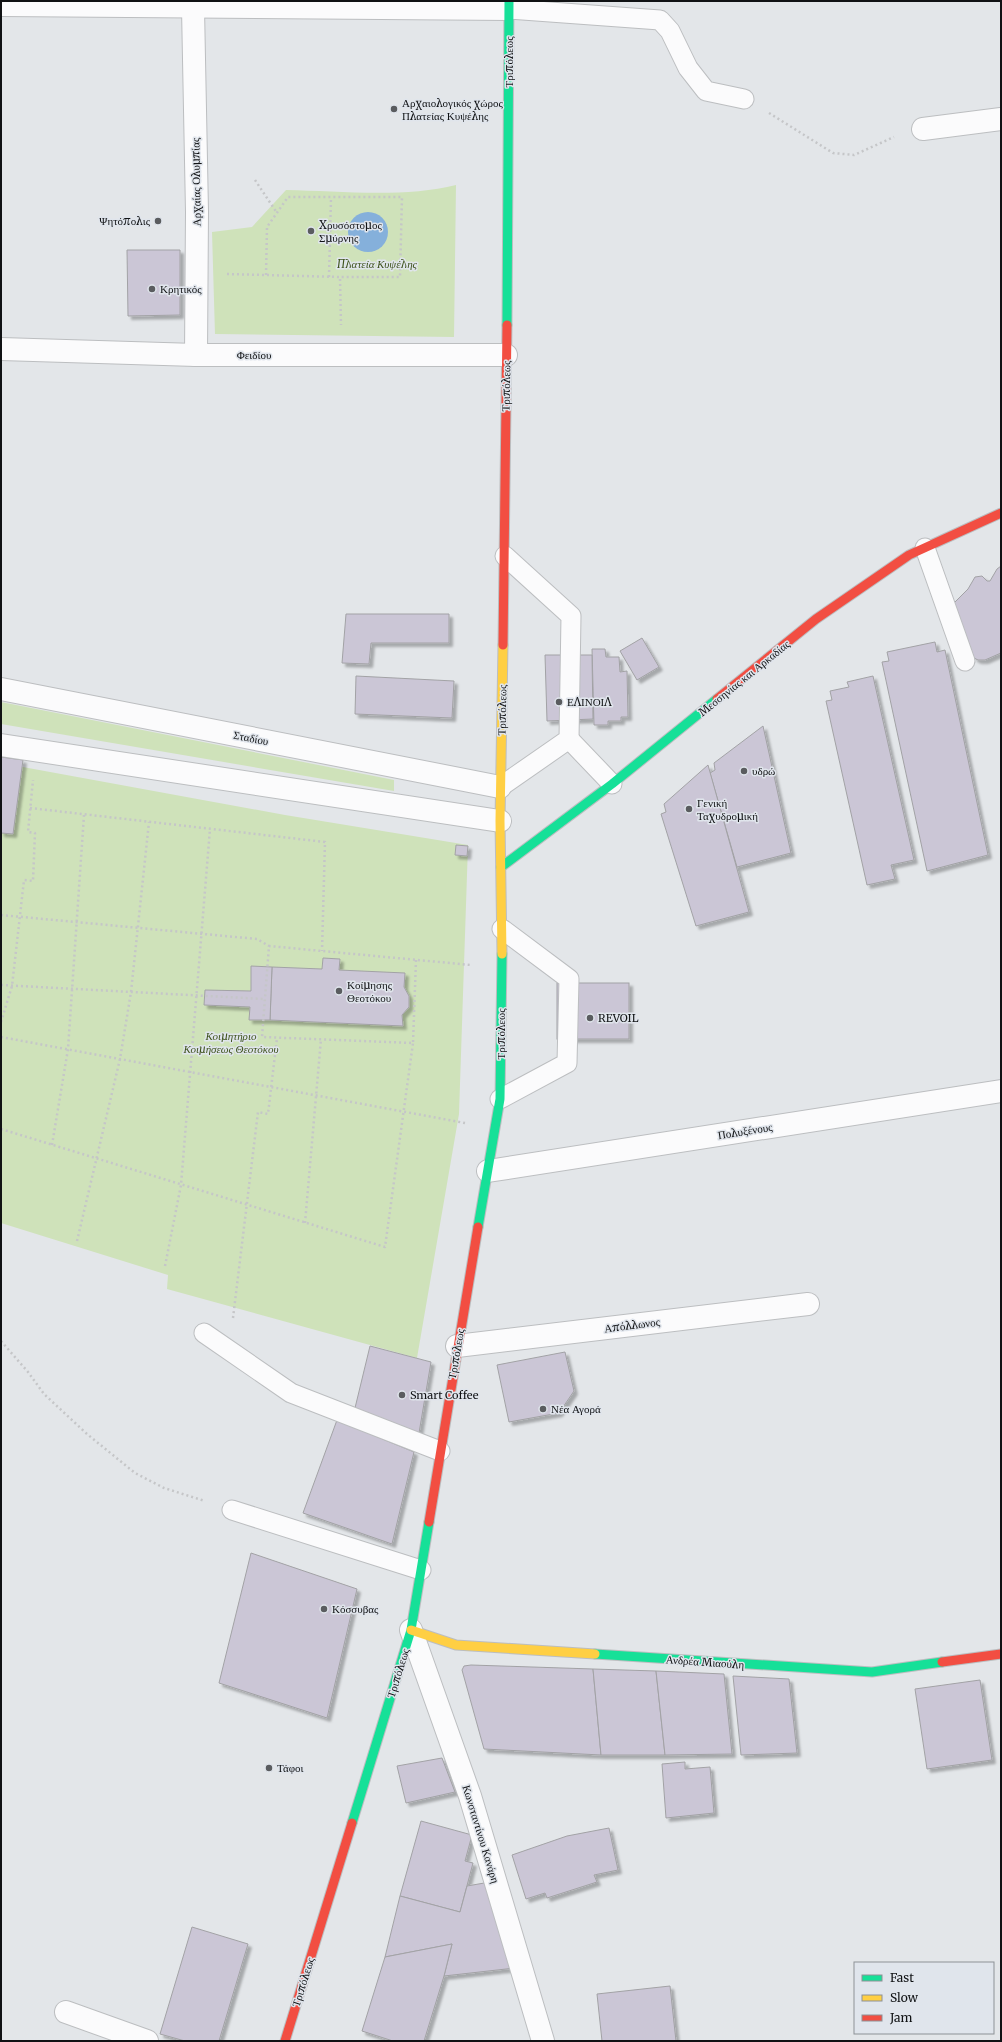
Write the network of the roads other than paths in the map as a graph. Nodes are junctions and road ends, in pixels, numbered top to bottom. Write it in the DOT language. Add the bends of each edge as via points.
graph roads {
  1 [pos="509,5"];
  2 [pos="1,6"];
  3 [pos="193,8"];
  4 [pos="744,99"];
  5 [pos="1001,118"];
  6 [pos="923,129"];
  7 [pos="1,349"];
  8 [pos="196,355"];
  9 [pos="506,355"];
  10 [pos="1001,512"];
  11 [pos="925,548"];
  12 [pos="505,556"];
  13 [pos="964,661"];
  14 [pos="1,689"];
  15 [pos="569,740"];
  16 [pos="1,745"];
  17 [pos="612,784"];
  18 [pos="500,787"];
  19 [pos="500,821"];
  20 [pos="501,867"];
  21 [pos="502,929"];
  22 [pos="1001,1092"];
  23 [pos="500,1099"];
  24 [pos="488,1171"];
  25 [pos="808,1304"];
  26 [pos="204,1333"];
  27 [pos="457,1346"];
  28 [pos="440,1451"];
  29 [pos="232,1510"];
  30 [pos="421,1570"];
  31 [pos="411,1630"];
  32 [pos="1001,1654"];
  33 [pos="66,2012"];
  34 [pos="148,2041"];
  35 [pos="285,2041"];
  36 [pos="543,2041"];
  1 -- 3 [label="street"];
  1 -- 4 [label="lane" via="660,20 670,31 688,68 706,91"];
  1 -- 9 [label="main road, Τριπόλεως"];
  2 -- 3 [label="street"];
  3 -- 8 [label="street, Αρχαίας Ολυμπίας"];
  5 -- 6 [label="street"];
  7 -- 8 [label="street, Φειδίου"];
  8 -- 9 [label="street, Φειδίου"];
  9 -- 12 [label="main road, Τριπόλεως"];
  10 -- 11 [label="main road, Μεσσηνίας και Αρκαδίας"];
  11 -- 13 [label="lane"];
  11 -- 17 [label="main road, Μεσσηνίας και Αρκαδίας" via="909,555 816,619"];
  12 -- 15 [label="lane" via="571,616"];
  12 -- 18 [label="main road, Τριπόλεως"];
  14 -- 18 [label="street, Σταδίου"];
  15 -- 17 [label="lane"];
  15 -- 18 [label="lane"];
  16 -- 19 [label="street"];
  17 -- 20 [label="main road, Μεσσηνίας και Αρκαδίας"];
  18 -- 19 [label="main road, Τριπόλεως"];
  19 -- 20 [label="main road, Τριπόλεως"];
  20 -- 21 [label="main road, Τριπόλεως"];
  21 -- 23 [label="main road, Τριπόλεως"];
  21 -- 23 [label="lane" via="569,979 567,1063"];
  22 -- 24 [label="street, Πολυξένους"];
  23 -- 24 [label="main road, Τριπόλεως"];
  24 -- 27 [label="main road, Τριπόλεως"];
  25 -- 27 [label="street, Απόλλωνος"];
  26 -- 28 [label="lane" via="291,1393"];
  27 -- 28 [label="main road, Τριπόλεως"];
  28 -- 30 [label="main road, Τριπόλεως"];
  29 -- 30 [label="lane"];
  30 -- 31 [label="main road, Τριπόλεως"];
  31 -- 32 [label="main road, Ανδρέα Μιαούλη" via="456,1645 872,1672"];
  31 -- 35 [label="main road, Τριπόλεως"];
  31 -- 36 [label="street, Κωνσταντίνου Κανάρη" via="470,1796"];
  33 -- 34 [label="street"];
}
